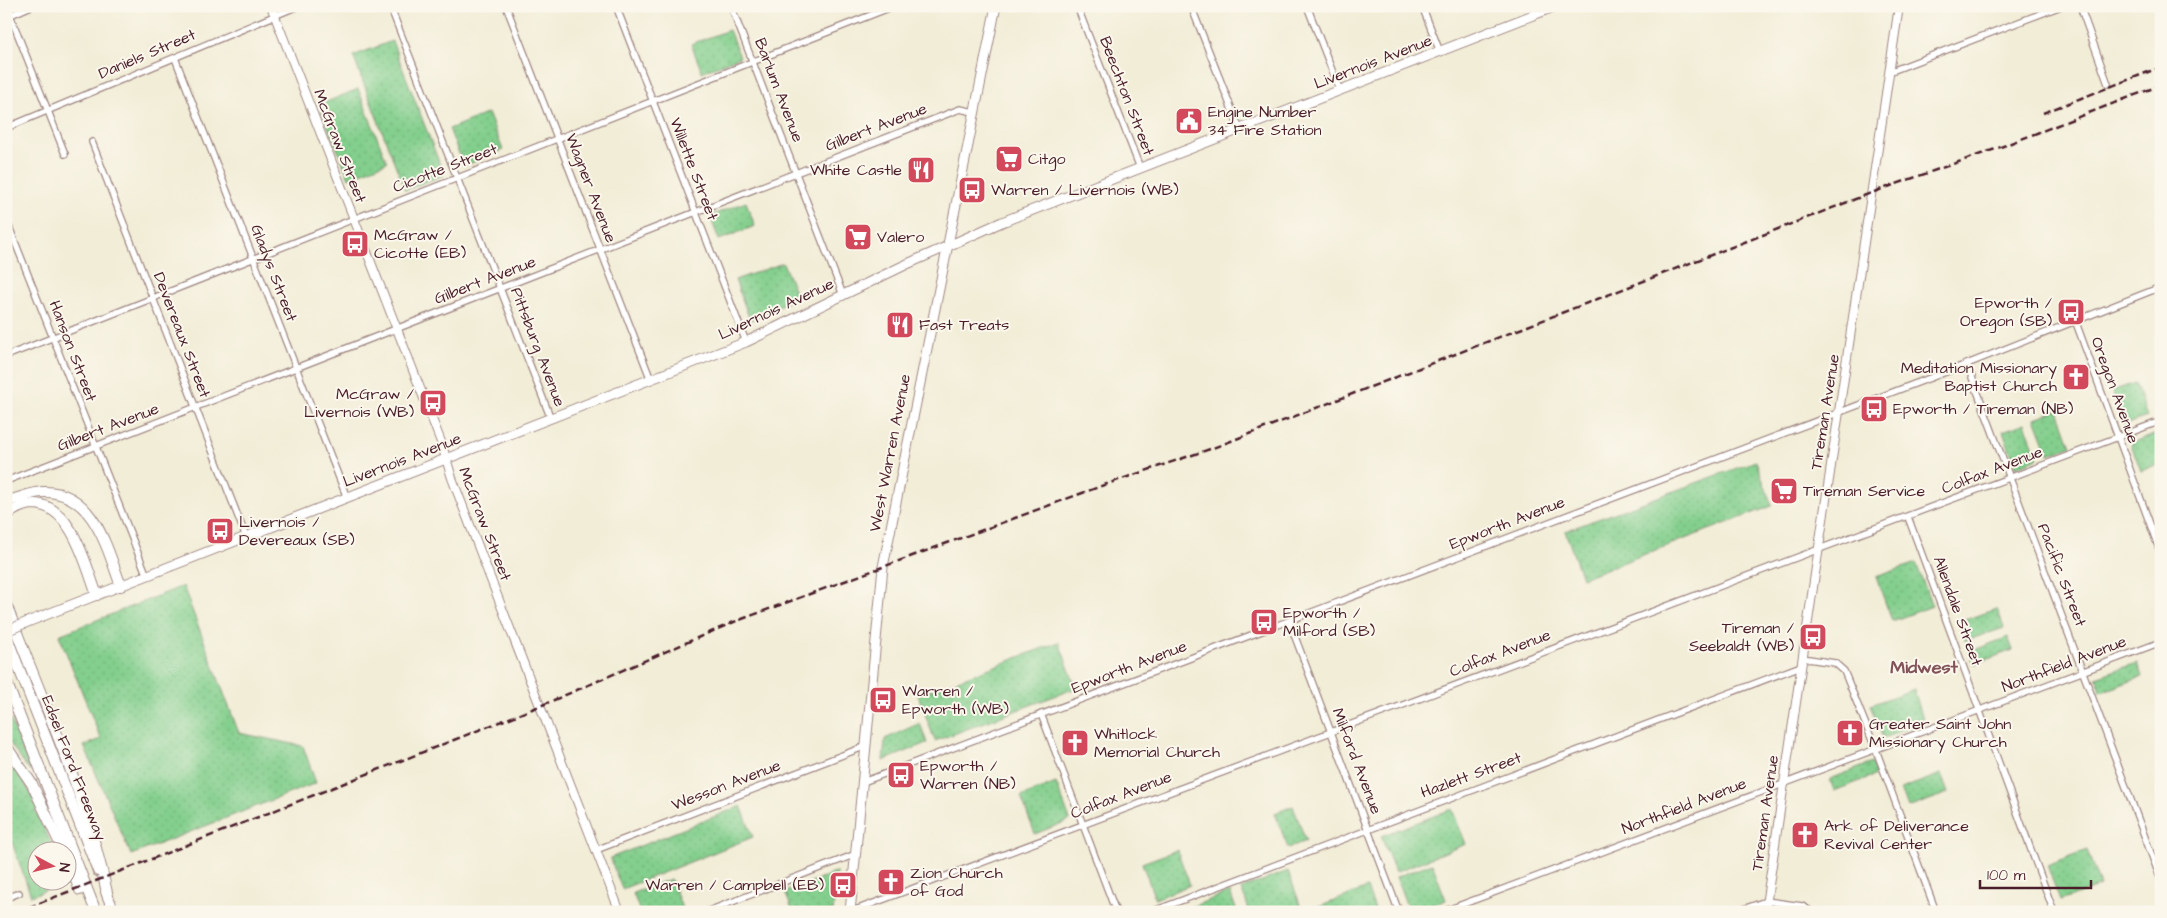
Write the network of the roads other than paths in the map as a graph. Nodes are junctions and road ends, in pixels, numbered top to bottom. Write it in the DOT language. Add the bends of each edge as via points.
graph roads {
  1 [pos="31,6"];
  2 [pos="271,6"];
  3 [pos="298,6"];
  4 [pos="390,6"];
  5 [pos="506,6"];
  6 [pos="616,6"];
  7 [pos="731,6"];
  8 [pos="894,6"];
  9 [pos="996,6"];
  10 [pos="1077,6"];
  11 [pos="1192,6"];
  12 [pos="1307,6"];
  13 [pos="1422,6"];
  14 [pos="1556,6"];
  15 [pos="1899,6"];
  16 [pos="2061,6"];
  17 [pos="2080,6"];
  18 [pos="1538,10"];
  19 [pos="8,16"];
  20 [pos="275,16"];
  21 [pos="1440,52"];
  22 [pos="175,58"];
  23 [pos="753,61"];
  24 [pos="1889,72"];
  25 [pos="2108,84"];
  26 [pos="1340,91"];
  27 [pos="653,100"];
  28 [pos="47,111"];
  29 [pos="974,112"];
  30 [pos="6,128"];
  31 [pos="1240,130"];
  32 [pos="558,140"];
  33 [pos="92,142"];
  34 [pos="64,154"];
  35 [pos="1140,168"];
  36 [pos="796,172"];
  37 [pos="458,178"];
  38 [pos="697,212"];
  39 [pos="354,218"];
  40 [pos="6,219"];
  41 [pos="947,246"];
  42 [pos="600,250"];
  43 [pos="253,258"];
  44 [pos="2161,287"];
  45 [pos="500,288"];
  46 [pos="843,295"];
  47 [pos="153,298"];
  48 [pos="2075,320"];
  49 [pos="397,328"];
  50 [pos="53,337"];
  51 [pos="746,342"];
  52 [pos="6,356"];
  53 [pos="1967,364"];
  54 [pos="296,368"];
  55 [pos="651,380"];
  56 [pos="196,407"];
  57 [pos="1839,412"];
  58 [pos="551,419"];
  59 [pos="2161,421"];
  60 [pos="2118,437"];
  61 [pos="95,446"];
  62 [pos="446,459"];
  63 [pos="2010,478"];
  64 [pos="6,481"];
  65 [pos="347,498"];
  66 [pos="6,502"];
  67 [pos="6,516"];
  68 [pos="1908,517"];
  69 [pos="246,537"];
  70 [pos="1818,550"];
  71 [pos="2161,554"];
  72 [pos="146,576"];
  73 [pos="121,586"];
  74 [pos="97,596"];
  75 [pos="6,604"];
  76 [pos="1289,621"];
  77 [pos="6,631"];
  78 [pos="6,635"];
  79 [pos="2161,642"];
  80 [pos="1801,662"];
  81 [pos="2084,671"];
  82 [pos="6,681"];
  83 [pos="1980,711"];
  84 [pos="1041,714"];
  85 [pos="1331,731"];
  86 [pos="6,746"];
  87 [pos="866,746"];
  88 [pos="1876,750"];
  89 [pos="863,782"];
  90 [pos="1783,785"];
  91 [pos="1083,824"];
  92 [pos="1368,828"];
  93 [pos="58,840"];
  94 [pos="596,850"];
  95 [pos="856,854"];
  96 [pos="2161,880"];
  97 [pos="78,883"];
  98 [pos="19,893"];
  99 [pos="108,897"];
  100 [pos="6,898"];
  101 [pos="1766,901"];
  102 [pos="91,912"];
  103 [pos="96,912"];
  104 [pos="114,912"];
  105 [pos="620,912"];
  106 [pos="706,912"];
  107 [pos="850,912"];
  108 [pos="1116,912"];
  109 [pos="1151,912"];
  110 [pos="1399,912"];
  111 [pos="1442,912"];
  112 [pos="1735,912"];
  113 [pos="1765,912"];
  114 [pos="1812,912"];
  115 [pos="1936,912"];
  116 [pos="2054,912"];
  1 -- 19 [label="street"];
  2 -- 20 [label="street, McGraw Street"];
  3 -- 20 [label="street, Daniels Street"];
  4 -- 37 [label="street, Pittsburg Avenue"];
  5 -- 32 [label="street, Wagner Avenue"];
  6 -- 27 [label="street, Willette Street"];
  7 -- 23 [label="street, Barlum Avenue"];
  8 -- 23 [label="street, Cicotte Street"];
  9 -- 29 [label="main road, West Warren Avenue"];
  10 -- 35 [label="street, Beechton Street"];
  11 -- 31 [label="street"];
  12 -- 26 [label="street"];
  13 -- 21 [label="street"];
  14 -- 18 [label="main road, Livernois Avenue"];
  15 -- 24 [label="street, Tireman Avenue"];
  16 -- 24 [label="street"];
  17 -- 25 [label="street"];
  18 -- 21 [label="main road, Livernois Avenue"];
  19 -- 28 [label="street"];
  20 -- 22 [label="street, Daniels Street"];
  20 -- 39 [label="street, McGraw Street"];
  21 -- 26 [label="main road, Livernois Avenue"];
  22 -- 28 [label="street, Daniels Street"];
  22 -- 43 [label="street, Gladys Street"];
  23 -- 27 [label="street, Cicotte Street"];
  23 -- 36 [label="street, Barlum Avenue"];
  24 -- 57 [label="street, Tireman Avenue"];
  26 -- 31 [label="main road, Livernois Avenue"];
  27 -- 32 [label="street, Cicotte Street"];
  27 -- 38 [label="street, Willette Street"];
  28 -- 30 [label="street, Daniels Street"];
  28 -- 34 [label="street"];
  29 -- 36 [label="street, Gilbert Avenue" via="960,109"];
  29 -- 41 [label="main road, West Warren Avenue"];
  31 -- 35 [label="main road, Livernois Avenue"];
  32 -- 37 [label="street, Cicotte Street"];
  32 -- 42 [label="street, Wagner Avenue"];
  33 -- 47 [label="street, Devereaux Street"];
  35 -- 41 [label="main road, Livernois Avenue"];
  36 -- 38 [label="street, Gilbert Avenue"];
  36 -- 46 [label="street, Barlum Avenue"];
  37 -- 39 [label="street, Cicotte Street"];
  37 -- 45 [label="street, Pittsburg Avenue"];
  38 -- 42 [label="street, Gilbert Avenue"];
  38 -- 51 [label="street, Willette Street"];
  39 -- 43 [label="street, Cicotte Street"];
  39 -- 49 [label="street, McGraw Street"];
  40 -- 50 [label="street, Hanson Street"];
  41 -- 46 [label="main road, Livernois Avenue"];
  41 -- 87 [label="main road, West Warren Avenue" via="883,567"];
  42 -- 45 [label="street, Gilbert Avenue"];
  42 -- 55 [label="street, Wagner Avenue"];
  43 -- 47 [label="street, Cicotte Street"];
  43 -- 54 [label="street, Gladys Street"];
  44 -- 48 [label="street, Epworth Avenue"];
  45 -- 49 [label="street, Gilbert Avenue"];
  45 -- 58 [label="street, Pittsburg Avenue"];
  46 -- 51 [label="main road, Livernois Avenue"];
  47 -- 50 [label="street, Cicotte Street"];
  47 -- 56 [label="street, Devereaux Street"];
  48 -- 53 [label="street, Epworth Avenue"];
  48 -- 60 [label="street, Oregon Avenue"];
  49 -- 54 [label="street, Gilbert Avenue"];
  49 -- 62 [label="street, McGraw Street"];
  50 -- 52 [label="street, Cicotte Street"];
  50 -- 61 [label="street, Hanson Street"];
  51 -- 55 [label="main road, Livernois Avenue"];
  53 -- 57 [label="street, Epworth Avenue"];
  53 -- 63 [label="street, Pacific Street"];
  54 -- 56 [label="street, Gilbert Avenue"];
  54 -- 65 [label="street, Gladys Street"];
  55 -- 58 [label="main road, Livernois Avenue"];
  56 -- 61 [label="street, Gilbert Avenue"];
  56 -- 69 [label="street, Devereaux Street"];
  57 -- 70 [label="street, Tireman Avenue"];
  57 -- 76 [label="street, Epworth Avenue"];
  58 -- 62 [label="main road, Livernois Avenue"];
  59 -- 60 [label="street, Colfax Avenue"];
  60 -- 63 [label="street, Colfax Avenue"];
  60 -- 71 [label="street, Oregon Avenue"];
  61 -- 64 [label="street, Gilbert Avenue"];
  61 -- 72 [label="street, Hanson Street"];
  62 -- 65 [label="main road, Livernois Avenue"];
  62 -- 94 [label="street, McGraw Street"];
  63 -- 68 [label="street, Colfax Avenue"];
  63 -- 81 [label="street, Pacific Street"];
  65 -- 69 [label="main road, Livernois Avenue"];
  66 -- 73 [label="highway" via="45,492 63,495 82,506 96,525"];
  67 -- 74 [label="highway" via="29,504 47,507 61,515"];
  68 -- 70 [label="street, Colfax Avenue"];
  68 -- 83 [label="street, Allendale Street"];
  69 -- 72 [label="main road, Livernois Avenue"];
  70 -- 80 [label="street, Tireman Avenue"];
  70 -- 85 [label="street, Colfax Avenue"];
  72 -- 73 [label="main road, Livernois Avenue"];
  73 -- 74 [label="main road, Livernois Avenue"];
  74 -- 77 [label="main road, Livernois Avenue, bridge"];
  75 -- 99 [label="highway" via="54,724 99,854"];
  76 -- 84 [label="street, Epworth Avenue"];
  76 -- 85 [label="street, Milford Avenue"];
  78 -- 99 [label="highway, Edsel Ford Freeway"];
  79 -- 81 [label="street, Northfield Avenue"];
  80 -- 88 [label="street" via="1835,663 1844,671"];
  80 -- 90 [label="street, Tireman Avenue"];
  80 -- 92 [label="street, Hazlett Street"];
  81 -- 83 [label="street, Northfield Avenue"];
  81 -- 96 [label="street, Pacific Street"];
  82 -- 103 [label="highway, Edsel Ford Freeway"];
  83 -- 88 [label="street, Northfield Avenue"];
  83 -- 116 [label="street, Allendale Street"];
  84 -- 89 [label="street, Epworth Avenue"];
  84 -- 91 [label="street"];
  85 -- 91 [label="street, Colfax Avenue"];
  85 -- 92 [label="street, Milford Avenue"];
  86 -- 93 [label="highway" via="32,784"];
  87 -- 89 [label="main road, West Warren Avenue"];
  87 -- 94 [label="street, Wesson Avenue"];
  88 -- 90 [label="street, Northfield Avenue"];
  88 -- 115 [label="street"];
  89 -- 95 [label="main road, West Warren Avenue"];
  90 -- 101 [label="street, Tireman Avenue"];
  90 -- 111 [label="street, Northfield Avenue"];
  91 -- 107 [label="street, Colfax Avenue"];
  91 -- 108 [label="street"];
  92 -- 109 [label="street, Hazlett Street"];
  92 -- 110 [label="street, Milford Avenue"];
  94 -- 105 [label="street, McGraw Street"];
  95 -- 106 [label="street"];
  95 -- 107 [label="main road, West Warren Avenue"];
  97 -- 102 [label="highway"];
  98 -- 100 [label="street"];
  99 -- 104 [label="highway, Edsel Ford Freeway"];
  101 -- 112 [label="street"];
  101 -- 113 [label="street, Tireman Avenue"];
  101 -- 114 [label="street" via="1802,906"];
}
